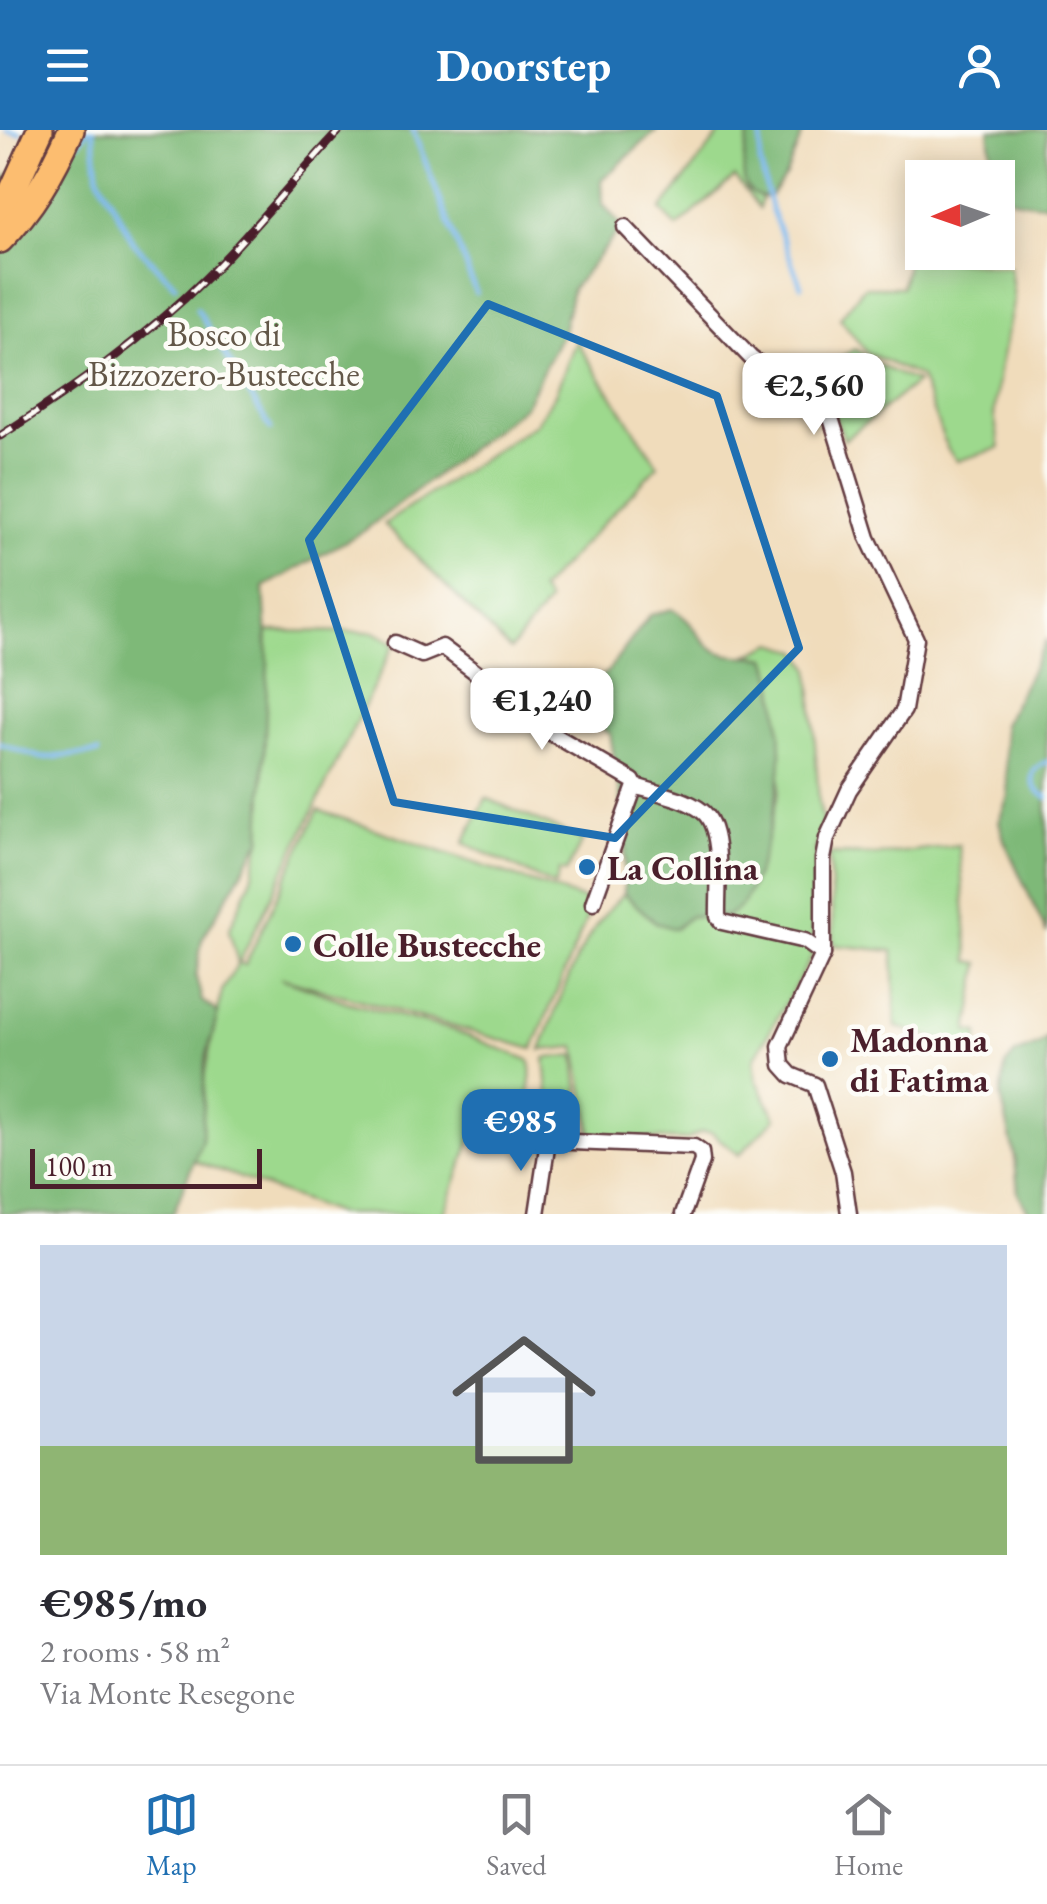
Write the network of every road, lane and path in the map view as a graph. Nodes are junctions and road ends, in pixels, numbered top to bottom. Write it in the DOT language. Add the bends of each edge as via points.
graph roads {
  1 [pos="40,130"];
  2 [pos="71,130"];
  3 [pos="625,226"];
  4 [pos="6,227"];
  5 [pos="395,643"];
  6 [pos="635,786"];
  7 [pos="593,903"];
  8 [pos="823,954"];
  9 [pos="537,1214"];
  10 [pos="683,1214"];
  11 [pos="850,1214"];
  1 -- 4 [label="highway"];
  2 -- 4 [label="highway" via="57,162"];
  3 -- 8 [label="street" via="750,358 831,418 868,538 916,639 904,710 848,790 827,838"];
  5 -- 6 [label="street" via="422,656 442,648 532,722"];
  6 -- 7 [label="street"];
  6 -- 8 [label="street" via="692,804 712,822 722,922 806,941"];
  8 -- 11 [label="street" via="780,1046 782,1064 815,1085"];
  9 -- 10 [label="street" via="548,1141 694,1147 702,1161"];
}
